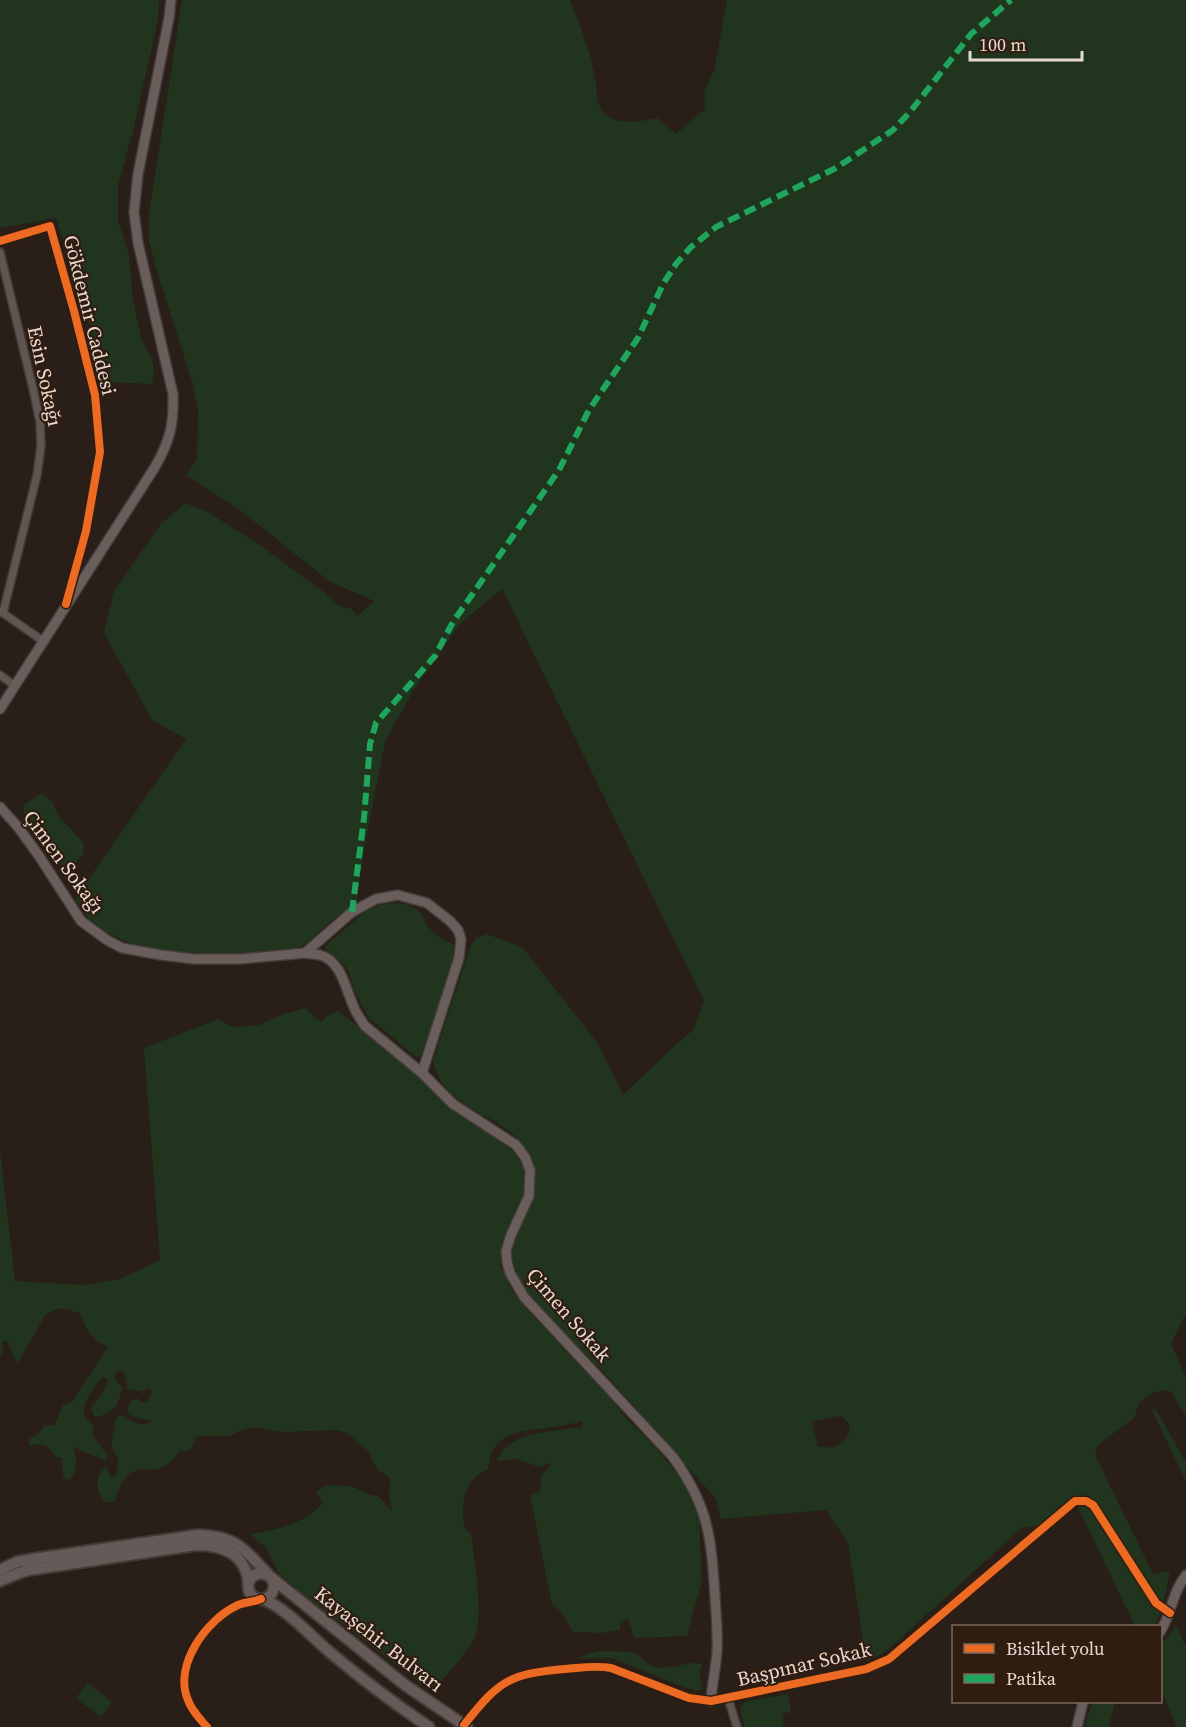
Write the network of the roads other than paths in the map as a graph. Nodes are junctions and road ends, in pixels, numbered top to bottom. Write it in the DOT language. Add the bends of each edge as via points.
graph roads {
  1 [pos="171,0"];
  2 [pos="0,241"];
  3 [pos="0,252"];
  4 [pos="66,604"];
  5 [pos="2,612"];
  6 [pos="43,641"];
  7 [pos="0,675"];
  8 [pos="15,686"];
  9 [pos="0,709"];
  10 [pos="0,807"];
  11 [pos="305,953"];
  12 [pos="422,1073"];
  13 [pos="0,1570"];
  14 [pos="1186,1575"];
  15 [pos="271,1578"];
  16 [pos="0,1581"];
  17 [pos="248,1583"];
  18 [pos="262,1599"];
  19 [pos="238,1605"];
  20 [pos="1170,1613"];
  21 [pos="1162,1630"];
  22 [pos="728,1698"];
  23 [pos="711,1701"];
  24 [pos="1083,1703"];
  25 [pos="466,1726"];
  26 [pos="207,1727"];
  27 [pos="429,1727"];
  28 [pos="737,1727"];
  29 [pos="1077,1727"];
  1 -- 4 [label="main road, Gökdemir Caddesi" via="138,174 135,212 138,243 173,394 171,433 155,467"];
  2 -- 4 [label="street, Gökdemir Caddesi" via="50,226 95,395 100,452 86,531"];
  3 -- 5 [label="street, Esin Sokağı" via="40,422 41,446"];
  4 -- 6 [label="main road, Gökdemir Caddesi"];
  5 -- 6 [label="street"];
  6 -- 8 [label="main road, Gökdemir Caddesi"];
  7 -- 8 [label="street"];
  8 -- 9 [label="main road, Gökdemir Caddesi"];
  10 -- 11 [label="main road, Çimen Sokağı" via="39,856 81,921 123,948 194,958"];
  11 -- 12 [label="main road, Çimen Sokak" via="330,961 365,1026"];
  11 -- 12 [label="main road" via="352,912 376,899 398,895 412,898 427,903 450,921 461,939 459,958"];
  12 -- 23 [label="main road, Çimen Sokak" via="453,1104 516,1145 525,1157 530,1170 529,1196 506,1251 510,1273 524,1297 664,1446 698,1497 708,1527 715,1594 717,1651"];
  13 -- 15 [label="main road, Kayaşehir Bulvarı" via="33,1559 198,1535 222,1538 242,1547"];
  14 -- 20 [label="main road" via="1178,1585"];
  15 -- 17 [label="main road" via="264,1573 256,1574"];
  15 -- 18 [label="main road" via="273,1593"];
  15 -- 25 [label="main road, Kayaşehir Bulvarı" via="405,1685"];
  16 -- 17 [label="main road" via="30,1570 208,1545 234,1554 247,1574"];
  17 -- 18 [label="main road" via="251,1594"];
  17 -- 19 [label="street"];
  18 -- 19 [label="street"];
  18 -- 27 [label="main road, Kayaşehir Bulvarı" via="276,1605 387,1698"];
  19 -- 26 [label="street" via="206,1630 186,1667 188,1700"];
  20 -- 21 [label="main road"];
  20 -- 22 [label="street, Başpınar Sokak" via="1156,1603 1093,1505 1075,1501 889,1659 866,1669"];
  22 -- 23 [label="street, Başpınar Sokak"];
  22 -- 28 [label="street"];
  23 -- 25 [label="street, Başpınar Sokak" via="689,1698 611,1668 545,1670 514,1677 500,1685"];
  24 -- 29 [label="main road"];
}
